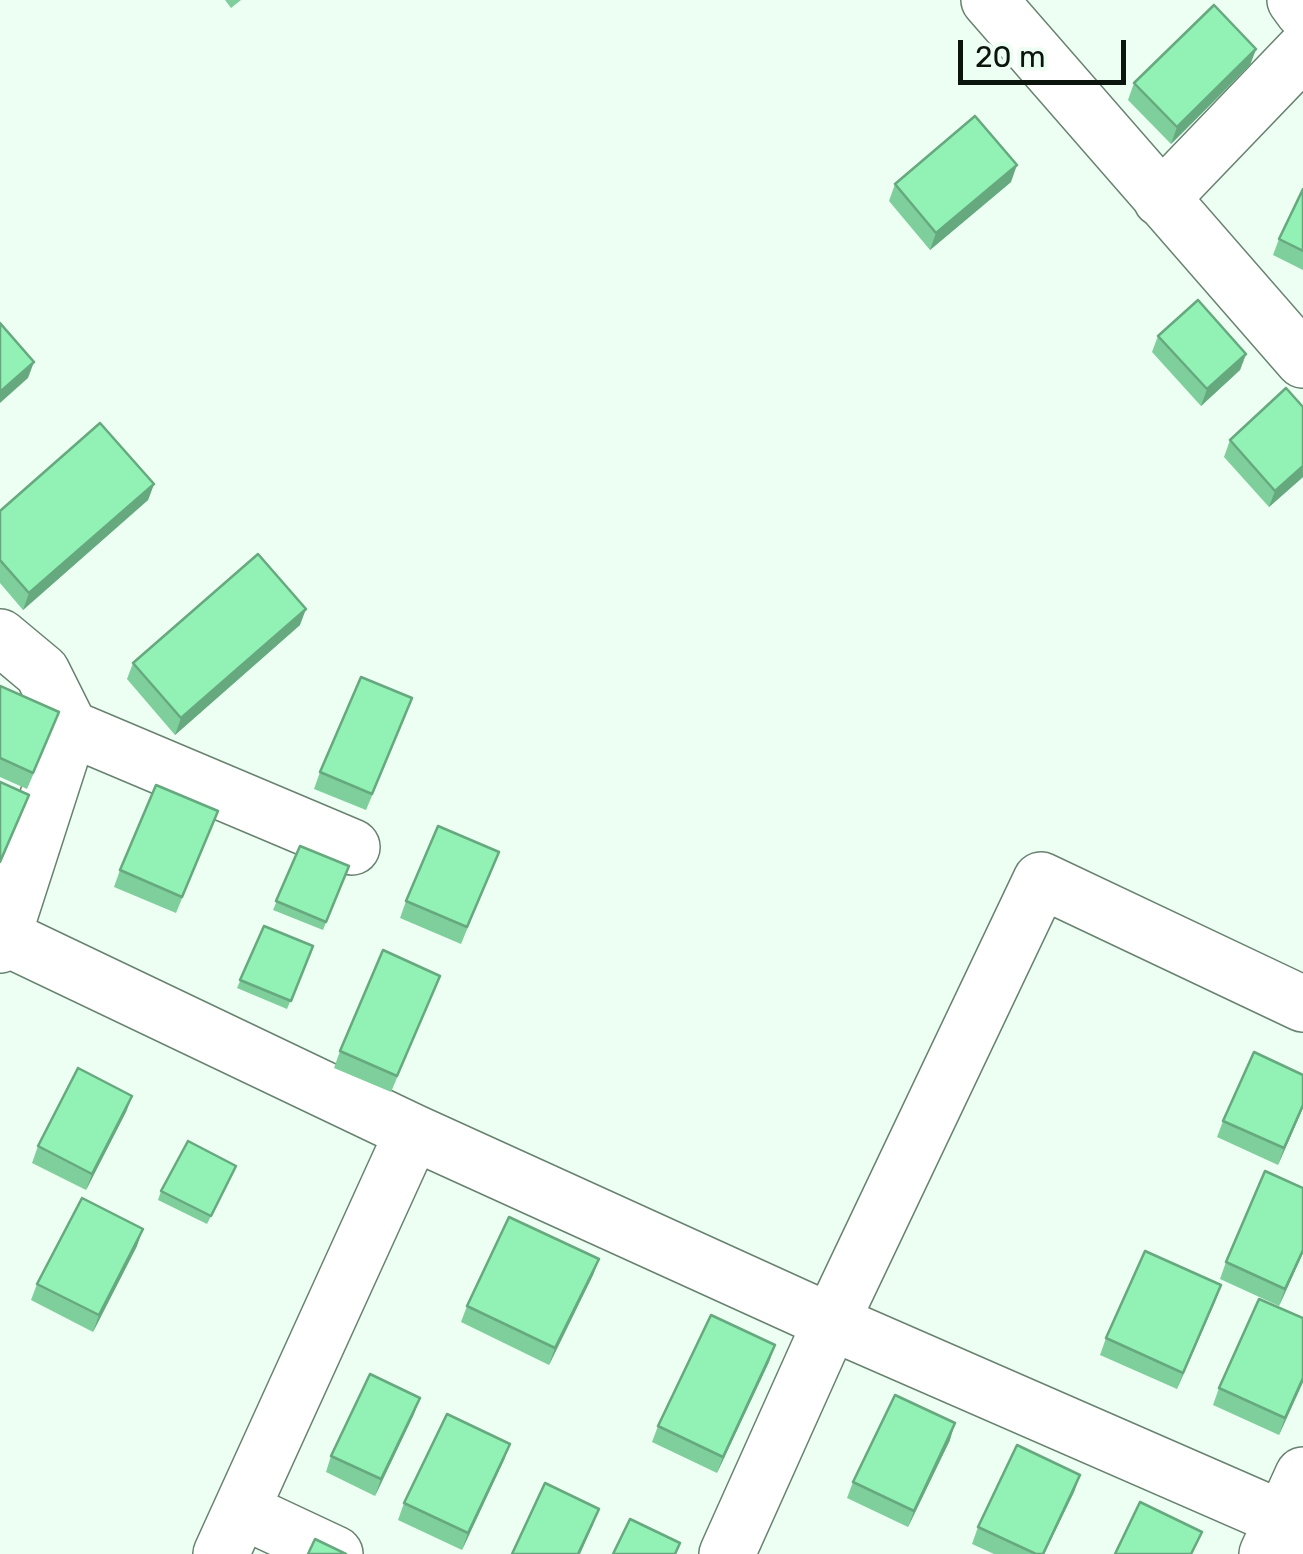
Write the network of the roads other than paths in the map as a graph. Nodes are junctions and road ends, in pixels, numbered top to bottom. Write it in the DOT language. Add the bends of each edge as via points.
graph roads {
  1 [pos="989,0"];
  2 [pos="1295,0"];
  3 [pos="1303,10"];
  4 [pos="1303,51"];
  5 [pos="1162,199"];
  6 [pos="1303,360"];
  7 [pos="0,637"];
  8 [pos="70,728"];
  9 [pos="352,847"];
  10 [pos="1,939"];
  11 [pos="1303,1004"];
  12 [pos="413,1132"];
  13 [pos="831,1322"];
  14 [pos="1289,1519"];
  15 [pos="231,1532"];
  16 [pos="335,1554"];
  17 [pos="727,1554"];
  1 -- 5 [label="street"];
  2 -- 3 [label="street"];
  4 -- 5 [label="street"];
  5 -- 6 [label="street"];
  7 -- 8 [label="street" via="42,672"];
  8 -- 9 [label="street"];
  8 -- 10 [label="street"];
  10 -- 12 [label="street"];
  11 -- 13 [label="street" via="1040,880"];
  12 -- 13 [label="street"];
  12 -- 15 [label="street"];
  13 -- 14 [label="street"];
  13 -- 17 [label="street"];
  15 -- 16 [label="street"];
}
